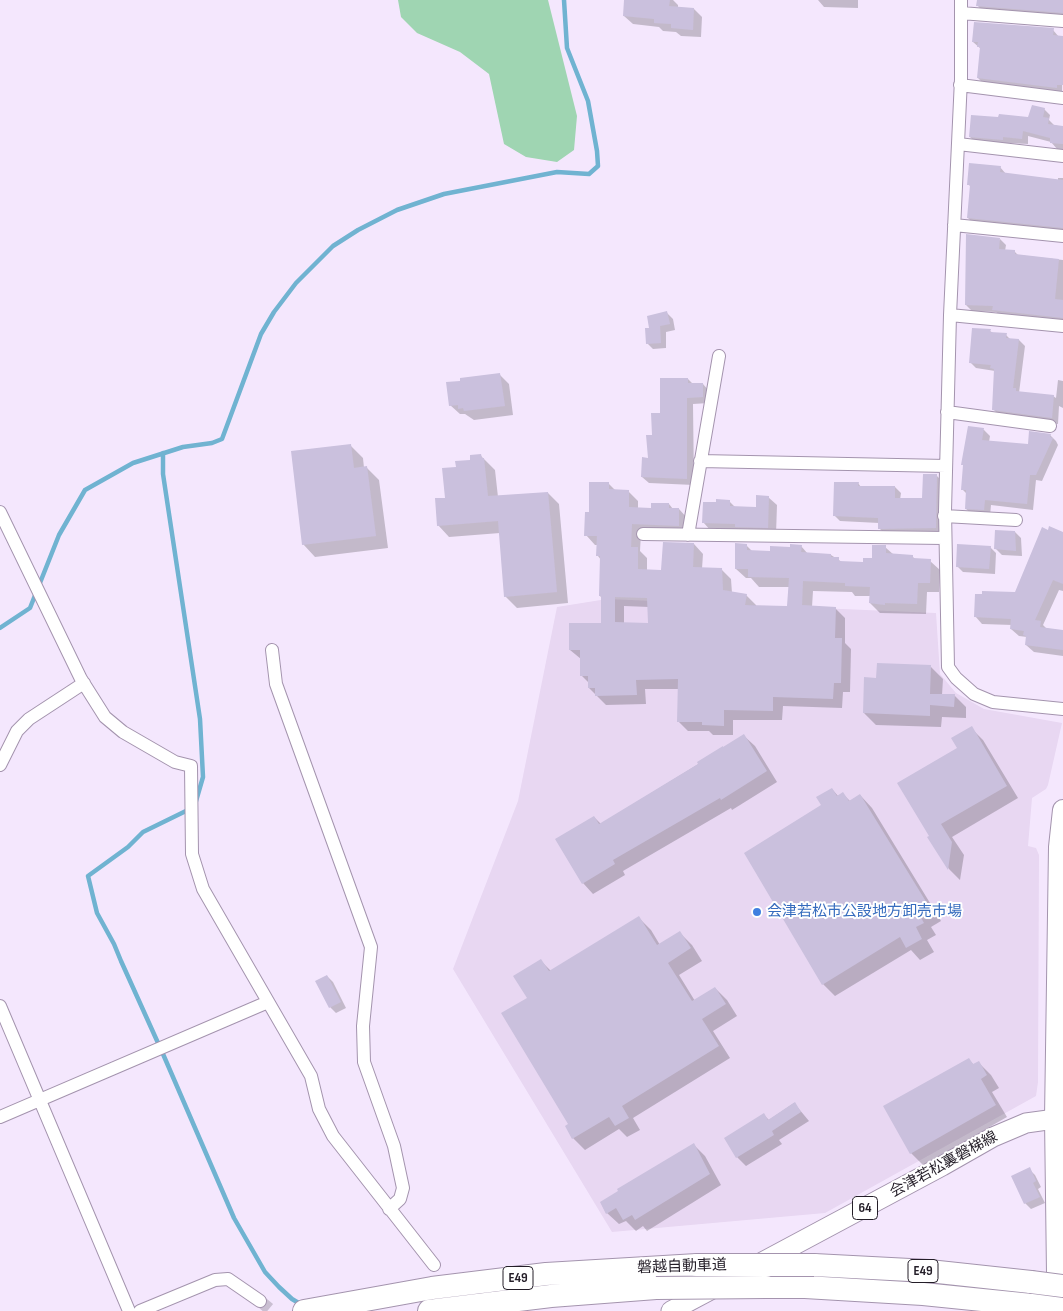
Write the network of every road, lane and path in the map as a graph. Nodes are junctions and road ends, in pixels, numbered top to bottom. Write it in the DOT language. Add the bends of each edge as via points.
graph roads {
  1 [pos="961,6"];
  2 [pos="1063,21"];
  3 [pos="960,85"];
  4 [pos="1063,98"];
  5 [pos="958,144"];
  6 [pos="1063,156"];
  7 [pos="954,225"];
  8 [pos="1063,236"];
  9 [pos="950,315"];
  10 [pos="1063,326"];
  11 [pos="719,356"];
  12 [pos="947,412"];
  13 [pos="1050,426"];
  14 [pos="700,461"];
  15 [pos="946,466"];
  16 [pos="0,512"];
  17 [pos="944,516"];
  18 [pos="1016,520"];
  19 [pos="643,534"];
  20 [pos="688,535"];
  21 [pos="944,538"];
  22 [pos="272,650"];
  23 [pos="84,683"];
  24 [pos="1063,709"];
  25 [pos="0,765"];
  26 [pos="1063,810"];
  27 [pos="268,1002"];
  28 [pos="0,1006"];
  29 [pos="39,1101"];
  30 [pos="0,1117"];
  31 [pos="1059,1118"];
  32 [pos="389,1208"];
  33 [pos="434,1266"];
  34 [pos="1063,1286"];
  35 [pos="260,1302"];
  36 [pos="1062,1310"];
  37 [pos="129,1311"];
  38 [pos="140,1311"];
  39 [pos="304,1311"];
  40 [pos="429,1311"];
  41 [pos="671,1311"];
  1 -- 2 [label="street"];
  1 -- 3 [label="street"];
  3 -- 4 [label="street"];
  3 -- 5 [label="street"];
  5 -- 6 [label="street"];
  5 -- 7 [label="street"];
  7 -- 8 [label="street"];
  7 -- 9 [label="street"];
  9 -- 10 [label="street"];
  9 -- 12 [label="street"];
  11 -- 14 [label="street"];
  12 -- 13 [label="street"];
  12 -- 15 [label="street"];
  14 -- 15 [label="street"];
  14 -- 20 [label="street"];
  15 -- 17 [label="street"];
  16 -- 23 [label="street"];
  17 -- 18 [label="street"];
  17 -- 21 [label="street"];
  19 -- 20 [label="street"];
  20 -- 21 [label="street"];
  21 -- 24 [label="street" via="948,666 956,678 974,694 993,702"];
  22 -- 32 [label="street" via="276,684 371,947 363,1026 364,1062 394,1146 403,1188 400,1199"];
  23 -- 25 [label="street" via="29,719 17,731"];
  23 -- 27 [label="street" via="105,717 123,732 175,762 191,766 192,854 203,889"];
  26 -- 31 [label="highway" via="1059,847"];
  27 -- 29 [label="street"];
  27 -- 32 [label="street" via="311,1076 319,1109 333,1136"];
  28 -- 29 [label="street"];
  29 -- 30 [label="street"];
  29 -- 37 [label="street"];
  31 -- 36 [label="highway" via="1057,1274"];
  31 -- 41 [label="main road, 会津若松裏磐梯線 / 64" via="1026,1123 993,1137"];
  32 -- 33 [label="street"];
  34 -- 39 [label="highway, 磐越自動車道 / E49, bridge" via="929,1271 814,1265 697,1265 546,1274 432,1288"];
  35 -- 38 [label="street" via="228,1279 215,1280"];
  36 -- 40 [label="highway, 磐越自動車道 / E49, bridge" via="923,1294 766,1287 656,1288 551,1296"];
}
